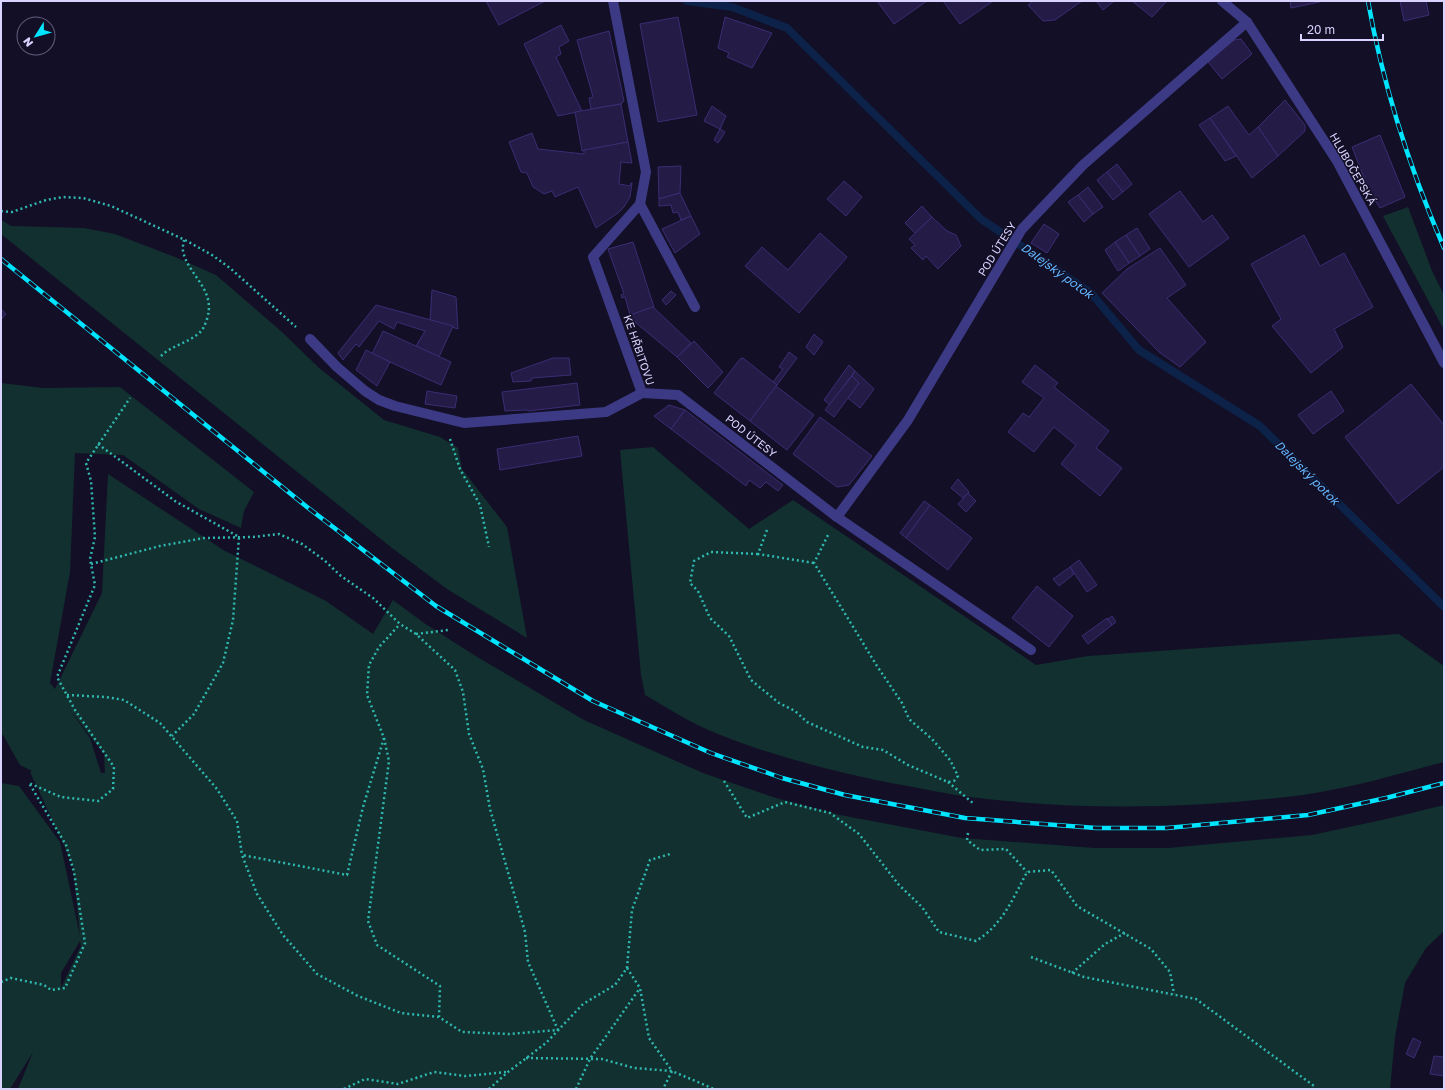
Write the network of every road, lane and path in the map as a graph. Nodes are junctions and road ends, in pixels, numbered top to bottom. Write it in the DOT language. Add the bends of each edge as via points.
graph roads {
  1 [pos="1222,1"];
  2 [pos="614,3"];
  3 [pos="1247,22"];
  4 [pos="640,204"];
  5 [pos="1,211"];
  6 [pos="184,240"];
  7 [pos="695,307"];
  8 [pos="310,339"];
  9 [pos="161,356"];
  10 [pos="1444,363"];
  11 [pos="642,393"];
  12 [pos="130,398"];
  13 [pos="450,420"];
  14 [pos="98,444"];
  15 [pos="837,517"];
  16 [pos="767,530"];
  17 [pos="239,537"];
  18 [pos="489,547"];
  19 [pos="758,554"];
  20 [pos="814,563"];
  21 [pos="91,564"];
  22 [pos="400,624"];
  23 [pos="448,630"];
  24 [pos="416,634"];
  25 [pos="1031,650"];
  26 [pos="67,696"];
  27 [pos="172,736"];
  28 [pos="384,738"];
  29 [pos="724,781"];
  30 [pos="948,782"];
  31 [pos="974,804"];
  32 [pos="968,833"];
  33 [pos="670,854"];
  34 [pos="242,855"];
  35 [pos="1027,872"];
  36 [pos="1125,933"];
  37 [pos="1031,957"];
  38 [pos="627,968"];
  39 [pos="1072,973"];
  40 [pos="1,982"];
  41 [pos="640,988"];
  42 [pos="1174,994"];
  43 [pos="439,1017"];
  44 [pos="558,1030"];
  45 [pos="526,1058"];
  46 [pos="590,1058"];
  47 [pos="672,1071"];
  48 [pos="508,1072"];
  49 [pos="344,1089"];
  50 [pos="489,1089"];
  51 [pos="576,1089"];
  52 [pos="663,1089"];
  53 [pos="714,1089"];
  54 [pos="1315,1089"];
  1 -- 3 [label="street, HLUBOČEPSKÁ"];
  2 -- 4 [label="street" via="646,172"];
  3 -- 10 [label="street, HLUBOČEPSKÁ" via="1337,161"];
  3 -- 15 [label="street, POD ÚTESY" via="1084,165 1022,229 908,420"];
  4 -- 7 [label="street"];
  4 -- 11 [label="street, KE HŘBITOVU" via="593,257"];
  5 -- 6 [label="path" via="12,212 54,198 83,198 111,206"];
  6 -- 8 [label="path" via="230,268"];
  6 -- 9 [label="path" via="184,255 209,301 208,315 205,326 198,335"];
  8 -- 13 [label="street, KE HŘBITOVU" via="337,367 379,400"];
  11 -- 13 [label="street, KE HŘBITOVU" via="606,412 493,423 464,424"];
  11 -- 15 [label="street, POD ÚTESY" via="678,395"];
  12 -- 14 [label="path"];
  13 -- 18 [label="path" via="450,441 460,469 480,505"];
  14 -- 17 [label="path" via="175,501"];
  14 -- 21 [label="path" via="86,463 95,537"];
  15 -- 20 [label="path"];
  15 -- 25 [label="street, POD ÚTESY"];
  16 -- 19 [label="path"];
  17 -- 21 [label="path" via="204,538 160,546"];
  17 -- 22 [label="path" via="279,534 297,542 373,598"];
  17 -- 27 [label="path" via="233,620 223,663 194,714"];
  19 -- 20 [label="path"];
  19 -- 30 [label="path" via="711,552 694,561 690,583 698,591 710,618 730,636 751,680 807,722 863,747 883,750 908,765"];
  20 -- 30 [label="path" via="902,703 909,719 932,739 950,760 958,776 954,781"];
  21 -- 26 [label="path" via="95,585 57,677"];
  22 -- 24 [label="path"];
  22 -- 28 [label="path" via="379,647 369,666 366,695"];
  23 -- 24 [label="path"];
  24 -- 44 [label="path" via="456,670 464,692 469,734 483,769 490,809 525,932 528,962"];
  26 -- 27 [label="path" via="124,700 160,723"];
  26 -- 40 [label="path" via="114,768 113,789 98,801 61,797 28,783 66,846 74,872 85,943 64,988 52,990 44,985 11,978"];
  27 -- 34 [label="path" via="217,789 237,821"];
  28 -- 34 [label="path" via="363,807 347,876"];
  28 -- 43 [label="path" via="389,761 368,920 376,945 440,986"];
  29 -- 35 [label="path" via="747,818 785,802 830,813 859,834 899,885 922,907 939,932 976,941 988,933 1007,912"];
  30 -- 31 [label="path"];
  32 -- 35 [label="path" via="967,840 980,850 1006,848"];
  33 -- 38 [label="path" via="650,860 642,879 632,910"];
  34 -- 43 [label="path" via="257,894 283,936 317,974 358,996 401,1013"];
  35 -- 36 [label="path" via="1051,870 1077,906"];
  36 -- 39 [label="path" via="1105,944"];
  36 -- 42 [label="path" via="1151,949 1170,972"];
  37 -- 39 [label="path"];
  38 -- 41 [label="path"];
  38 -- 44 [label="path" via="615,985 583,1004"];
  39 -- 42 [label="path" via="1122,986"];
  41 -- 46 [label="path"];
  41 -- 47 [label="path" via="649,1038"];
  42 -- 54 [label="path" via="1196,999"];
  43 -- 44 [label="path" via="462,1032 509,1034"];
  44 -- 45 [label="path"];
  45 -- 46 [label="path"];
  45 -- 48 [label="path"];
  46 -- 47 [label="path" via="634,1068"];
  46 -- 51 [label="path"];
  47 -- 52 [label="path"];
  47 -- 53 [label="path"];
  48 -- 49 [label="path" via="465,1076 434,1072 398,1084 365,1079"];
  48 -- 50 [label="path"];
}
